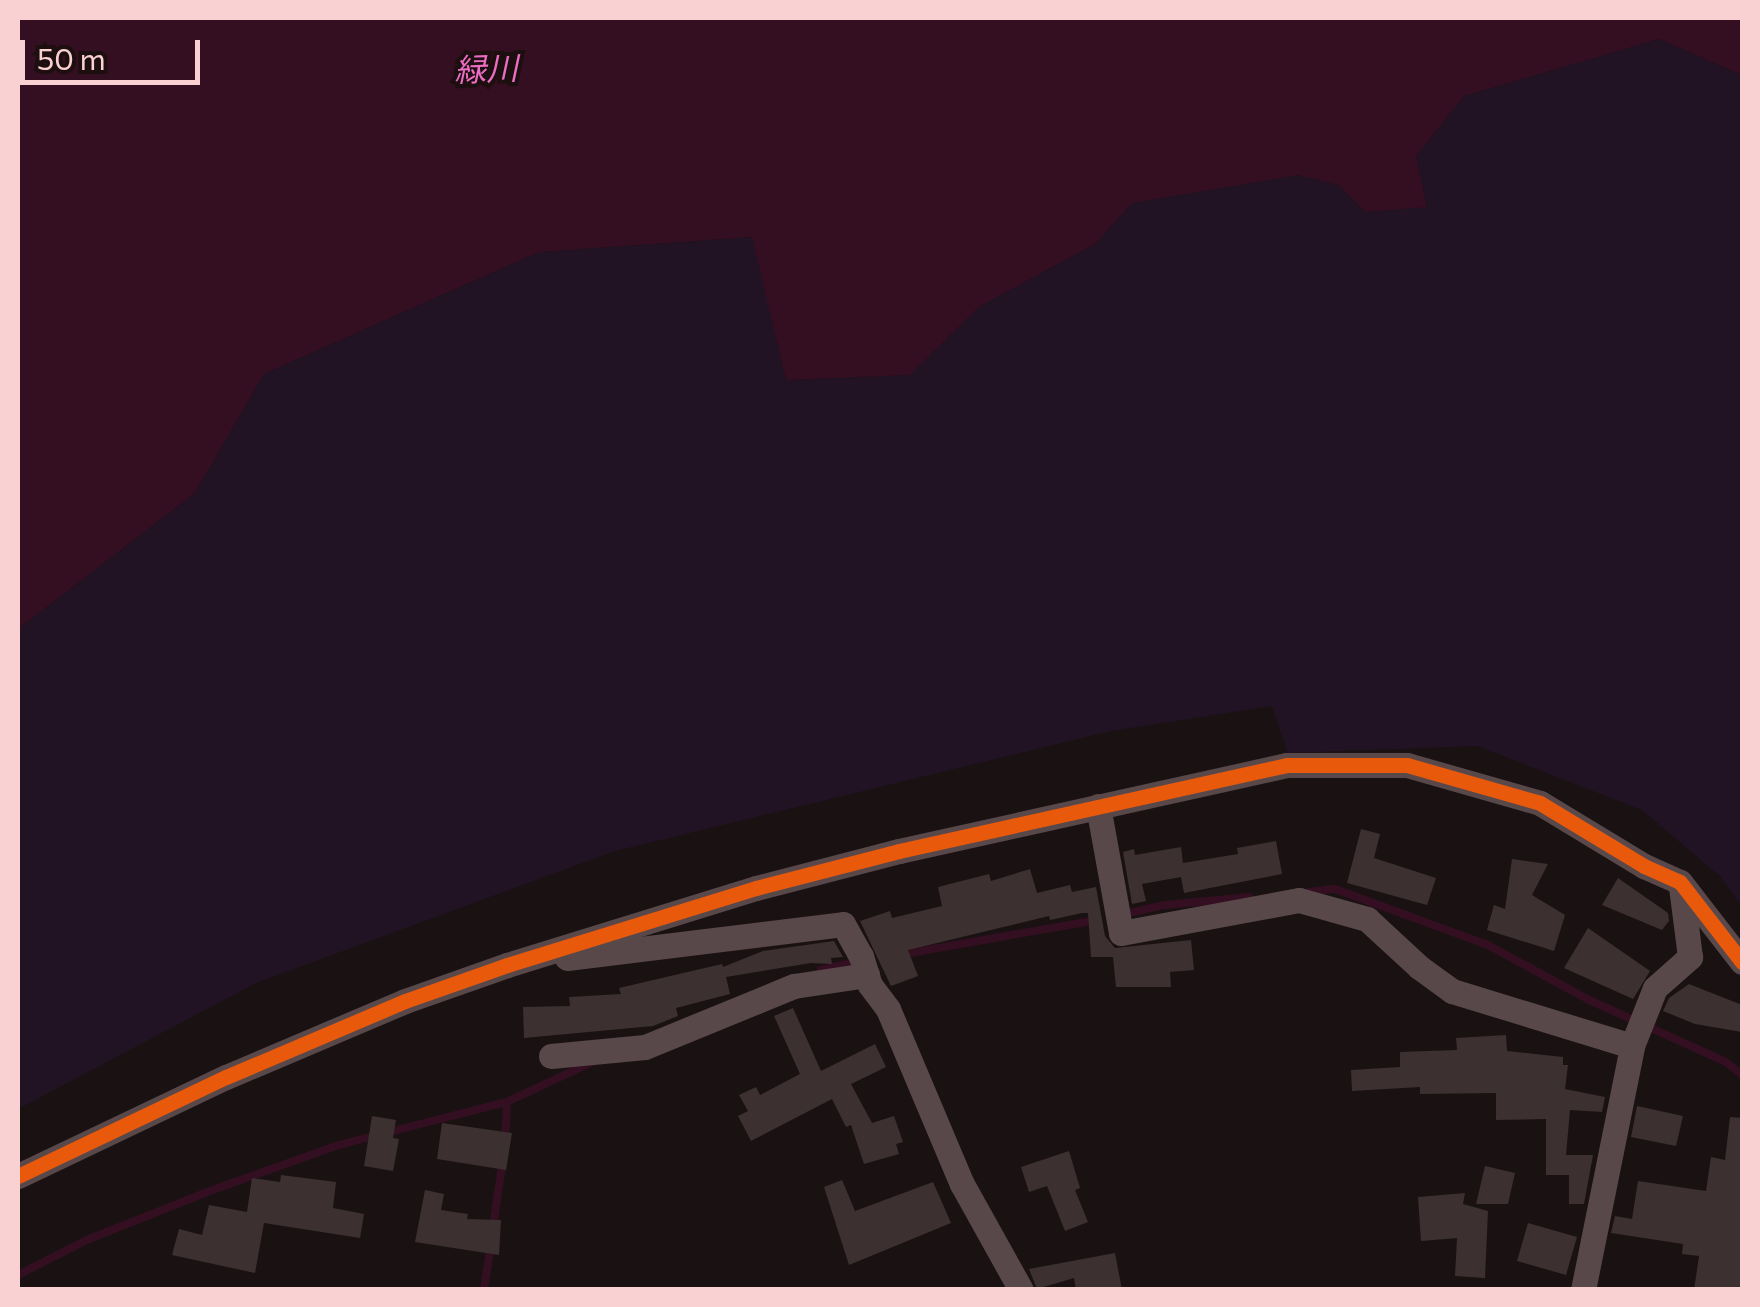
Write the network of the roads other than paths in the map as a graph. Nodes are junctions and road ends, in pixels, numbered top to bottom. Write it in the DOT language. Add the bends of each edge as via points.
graph roads {
  1 [pos="1098,806"];
  2 [pos="1680,882"];
  3 [pos="1742,962"];
  4 [pos="507,965"];
  5 [pos="867,975"];
  6 [pos="1632,1046"];
  7 [pos="551,1056"];
  8 [pos="18,1176"];
  9 [pos="1021,1290"];
  10 [pos="1583,1290"];
  1 -- 2 [label="street" via="1287,766 1406,764 1540,803"];
  1 -- 4 [label="street" via="756,888"];
  1 -- 6 [label="street" via="1121,933 1299,900 1367,919 1452,991"];
  2 -- 3 [label="street"];
  2 -- 6 [label="street" via="1690,957 1655,988"];
  4 -- 5 [label="street" via="843,924"];
  4 -- 8 [label="street" via="226,1077"];
  5 -- 7 [label="street" via="794,986 645,1047"];
  5 -- 9 [label="street" via="888,1009 962,1184"];
  6 -- 10 [label="street"];
}
